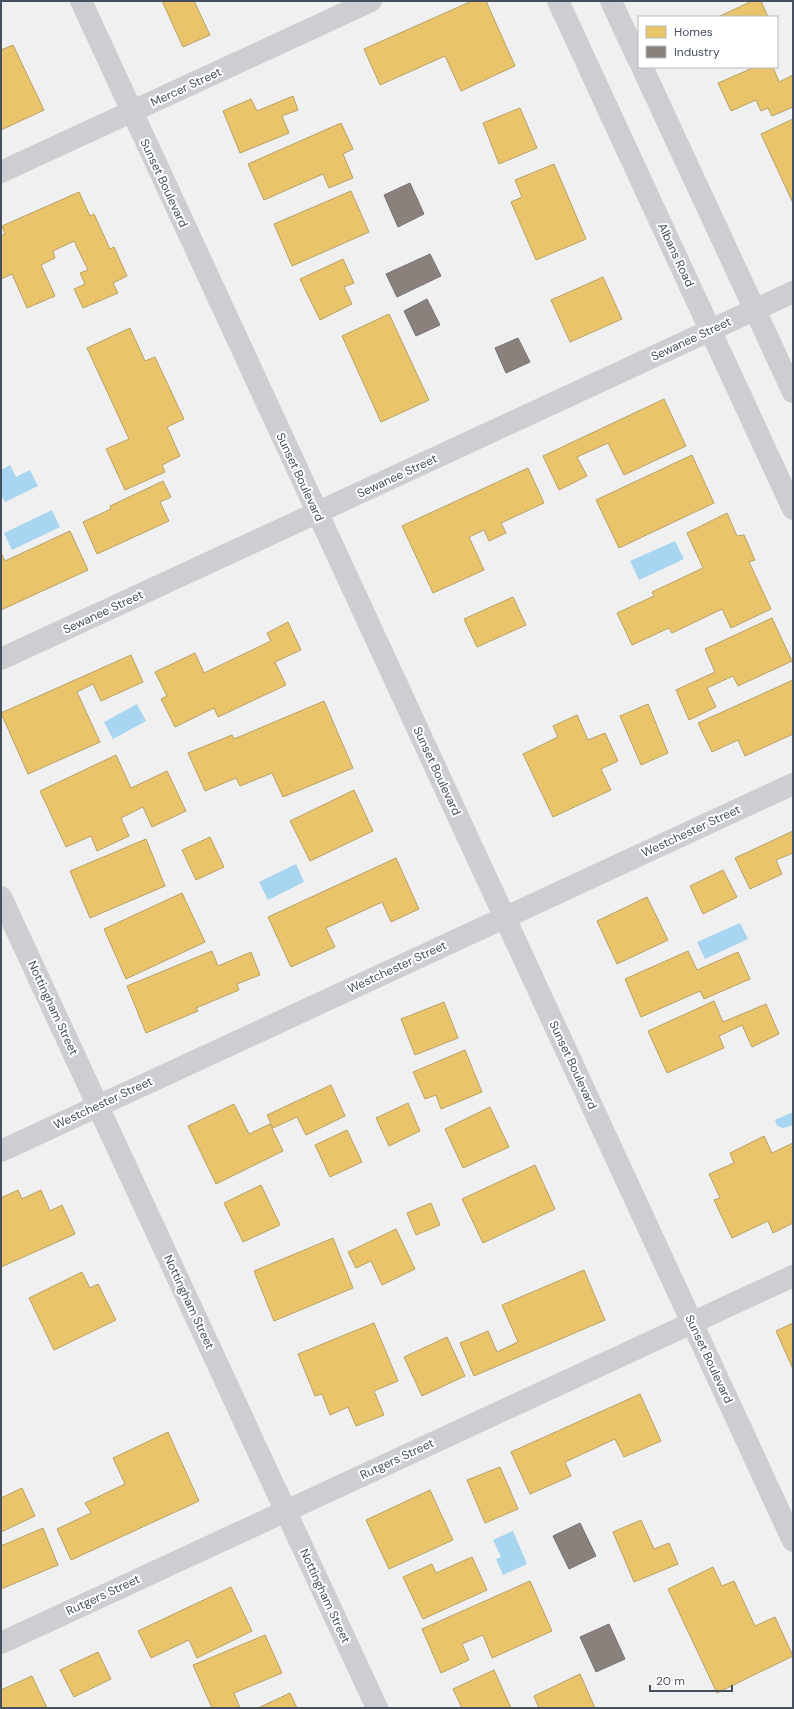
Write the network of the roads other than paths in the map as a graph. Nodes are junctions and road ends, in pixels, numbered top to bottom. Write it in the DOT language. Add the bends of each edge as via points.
graph roads {
  1 [pos="81,1"];
  2 [pos="371,1"];
  3 [pos="558,1"];
  4 [pos="611,1"];
  5 [pos="638,59"];
  6 [pos="642,68"];
  7 [pos="131,112"];
  8 [pos="1,172"];
  9 [pos="793,292"];
  10 [pos="754,310"];
  11 [pos="710,331"];
  12 [pos="793,392"];
  13 [pos="793,509"];
  14 [pos="317,513"];
  15 [pos="1,659"];
  16 [pos="793,784"];
  17 [pos="1,897"];
  18 [pos="504,917"];
  19 [pos="98,1106"];
  20 [pos="1,1151"];
  21 [pos="793,1276"];
  22 [pos="692,1322"];
  23 [pos="285,1511"];
  24 [pos="793,1541"];
  25 [pos="1,1643"];
  26 [pos="376,1708"];
  1 -- 7 [label="street, Sunset Boulevard"];
  2 -- 7 [label="street, Mercer Street"];
  3 -- 11 [label="street, Albans Road"];
  4 -- 5 [label="street"];
  6 -- 10 [label="street"];
  7 -- 8 [label="street, Mercer Street"];
  7 -- 14 [label="street, Sunset Boulevard"];
  9 -- 10 [label="street, Sewanee Street"];
  10 -- 11 [label="street, Sewanee Street"];
  10 -- 12 [label="street"];
  11 -- 13 [label="street, Albans Road"];
  11 -- 14 [label="street, Sewanee Street"];
  14 -- 15 [label="street, Sewanee Street"];
  14 -- 18 [label="street, Sunset Boulevard"];
  16 -- 18 [label="street, Westchester Street"];
  17 -- 19 [label="street, Nottingham Street"];
  18 -- 19 [label="street, Westchester Street"];
  18 -- 22 [label="street, Sunset Boulevard"];
  19 -- 20 [label="street, Westchester Street"];
  19 -- 23 [label="street, Nottingham Street"];
  21 -- 22 [label="street, Rutgers Street"];
  22 -- 23 [label="street, Rutgers Street"];
  22 -- 24 [label="street, Sunset Boulevard"];
  23 -- 25 [label="street, Rutgers Street"];
  23 -- 26 [label="street, Nottingham Street"];
}
